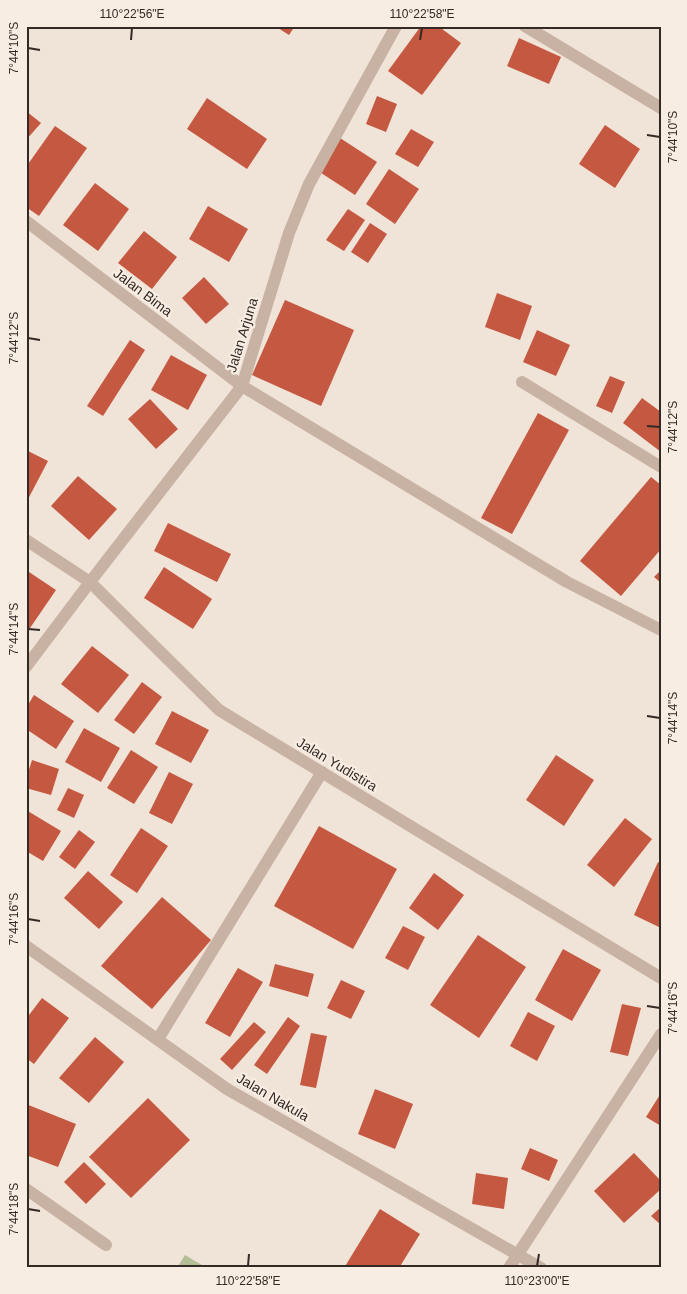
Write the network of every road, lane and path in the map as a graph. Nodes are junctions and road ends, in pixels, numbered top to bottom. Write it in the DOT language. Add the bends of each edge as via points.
graph roads {
  1 [pos="396,26"];
  2 [pos="525,26"];
  3 [pos="661,108"];
  4 [pos="28,225"];
  5 [pos="522,382"];
  6 [pos="242,386"];
  7 [pos="661,466"];
  8 [pos="26,540"];
  9 [pos="90,582"];
  10 [pos="661,630"];
  11 [pos="26,668"];
  12 [pos="322,772"];
  13 [pos="26,946"];
  14 [pos="661,978"];
  15 [pos="661,1034"];
  16 [pos="158,1039"];
  17 [pos="26,1188"];
  18 [pos="106,1245"];
  19 [pos="518,1254"];
  20 [pos="509,1268"];
  21 [pos="541,1268"];
  1 -- 6 [label="street, Jalan Arjuna" via="309,184 289,233"];
  2 -- 3 [label="street"];
  4 -- 6 [label="street, Jalan Bima"];
  5 -- 7 [label="street"];
  6 -- 9 [label="street, Jalan Arjuna"];
  6 -- 10 [label="street, Jalan Bima" via="567,582"];
  8 -- 9 [label="street, Jalan Yudistira"];
  9 -- 11 [label="street, Jalan Arjuna"];
  9 -- 12 [label="street, Jalan Yudistira" via="219,710"];
  12 -- 14 [label="street, Jalan Yudistira"];
  12 -- 16 [label="street"];
  13 -- 16 [label="street, Jalan Nakula"];
  15 -- 19 [label="street"];
  16 -- 19 [label="street, Jalan Nakula" via="228,1089"];
  17 -- 18 [label="street"];
  19 -- 20 [label="street"];
  19 -- 21 [label="street, Jalan Nakula"];
}
